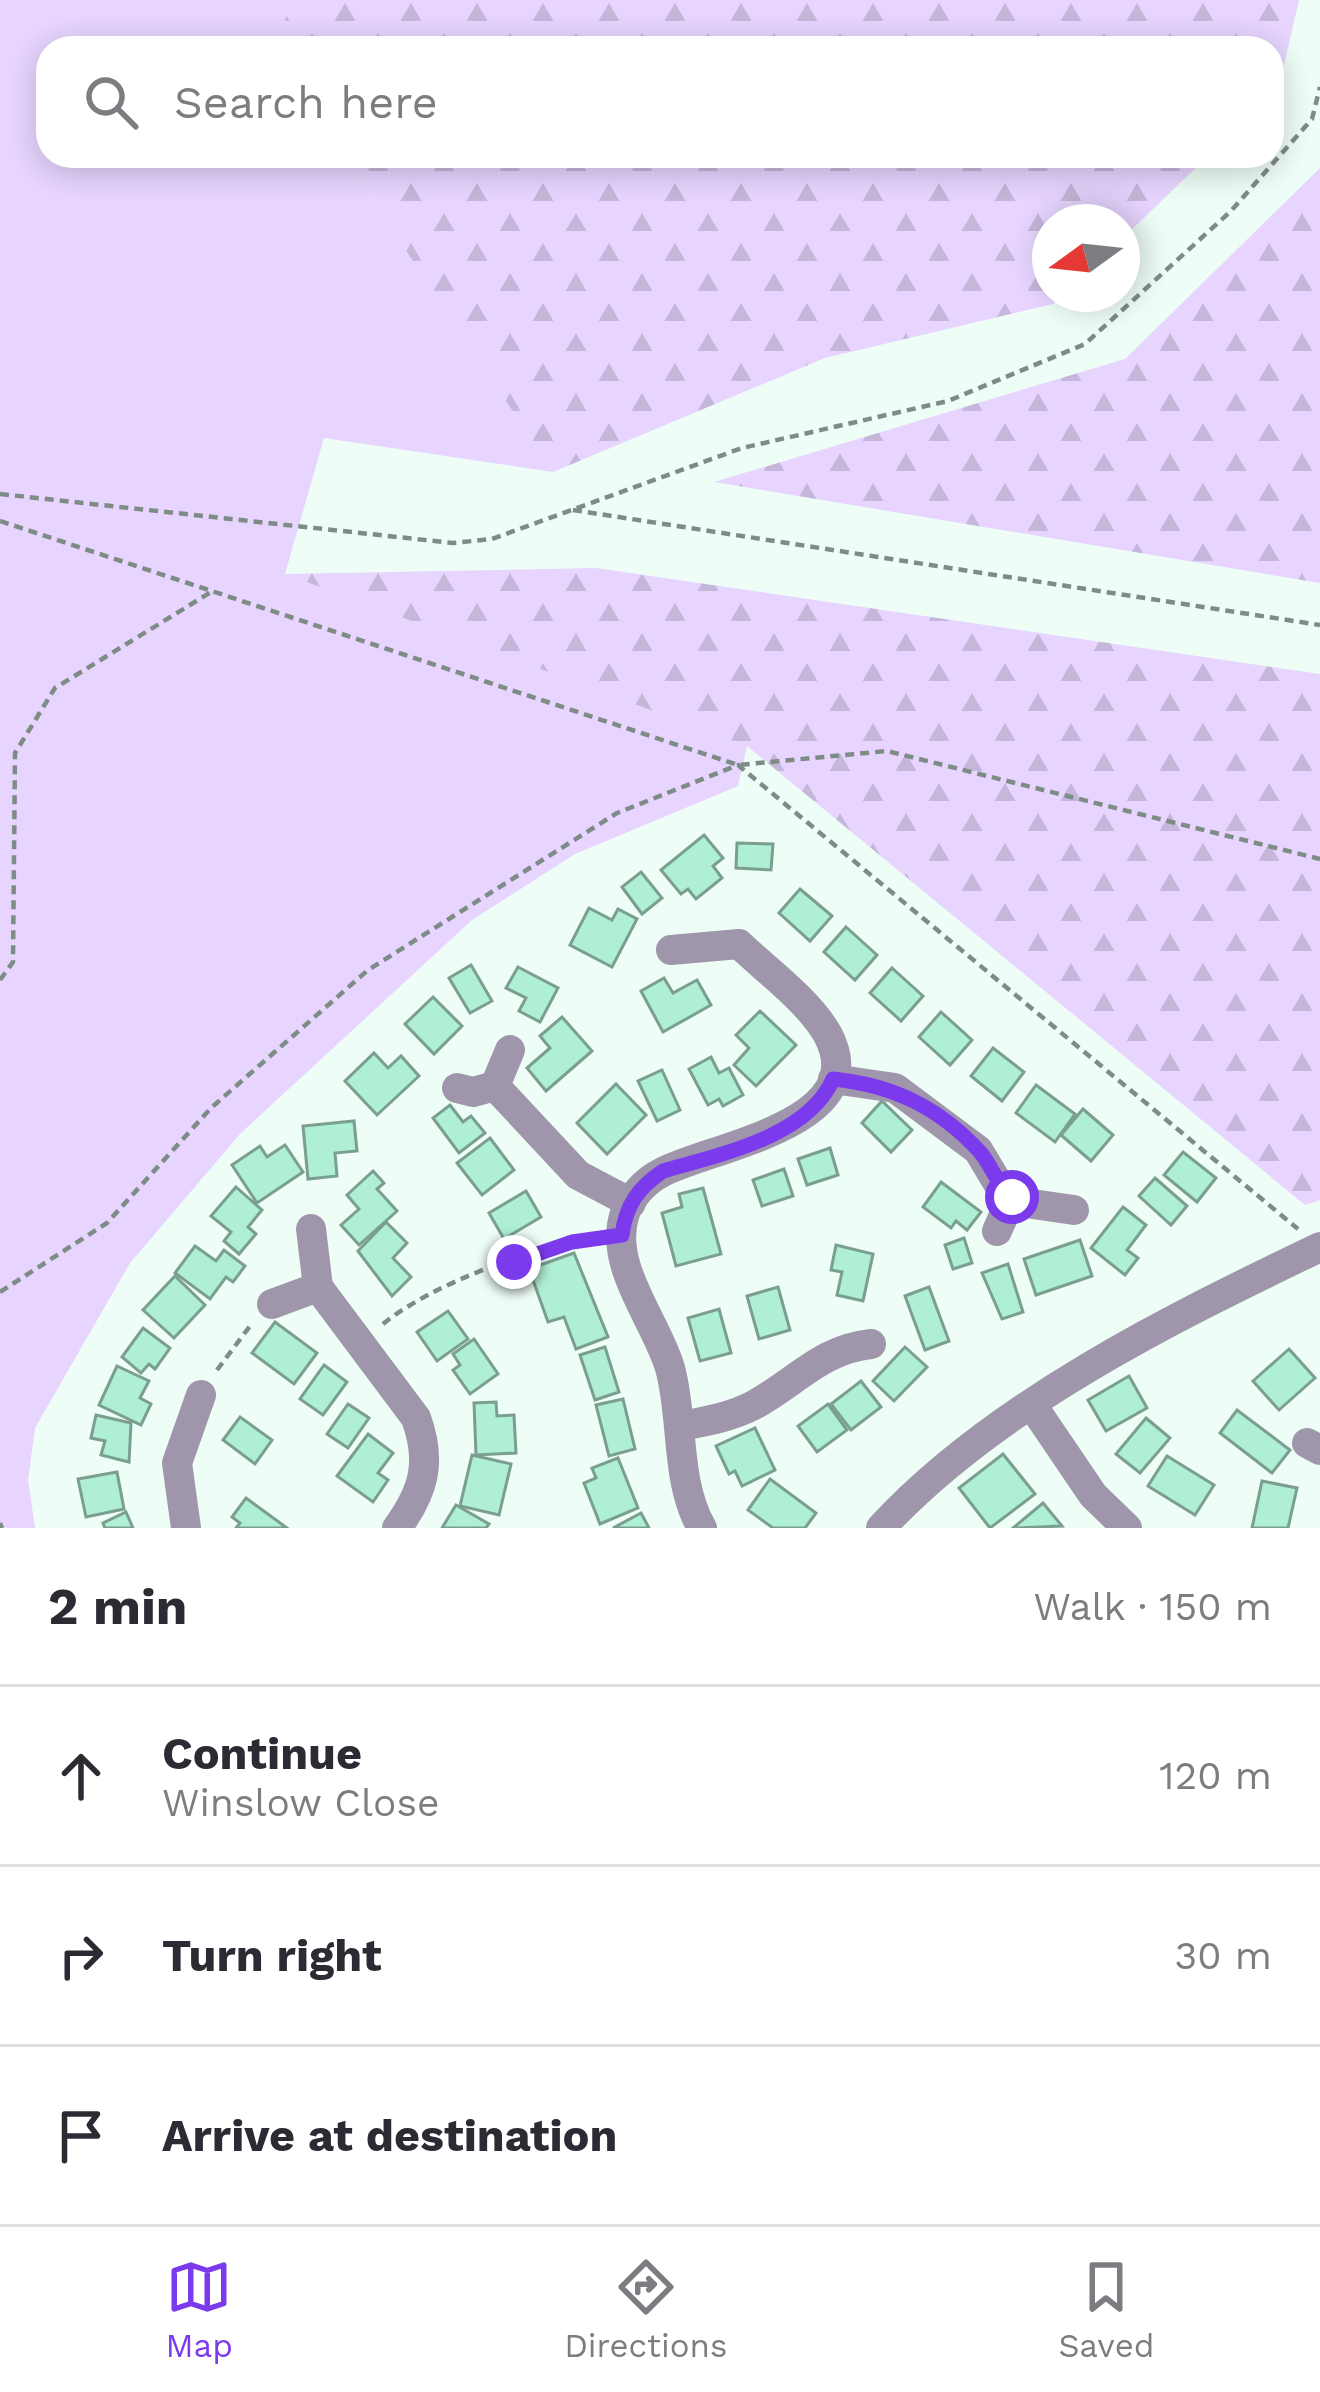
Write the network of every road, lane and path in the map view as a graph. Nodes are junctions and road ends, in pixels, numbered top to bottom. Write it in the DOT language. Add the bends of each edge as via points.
graph roads {
  1 [pos="1320,88"];
  2 [pos="1284,151"];
  3 [pos="1269,168"];
  4 [pos="0,494"];
  5 [pos="571,510"];
  6 [pos="0,520"];
  7 [pos="211,592"];
  8 [pos="1320,626"];
  9 [pos="739,765"];
  10 [pos="1320,859"];
  11 [pos="754,914"];
  12 [pos="739,944"];
  13 [pos="671,950"];
  14 [pos="0,980"];
  15 [pos="510,1050"];
  16 [pos="833,1079"];
  17 [pos="495,1086"];
  18 [pos="457,1088"];
  19 [pos="1012,1197"];
  20 [pos="631,1203"];
  21 [pos="1075,1210"];
  22 [pos="310,1229"];
  23 [pos="997,1231"];
  24 [pos="622,1235"];
  25 [pos="1318,1248"];
  26 [pos="318,1287"];
  27 [pos="0,1292"];
  28 [pos="272,1304"];
  29 [pos="360,1343"];
  30 [pos="871,1344"];
  31 [pos="201,1395"];
  32 [pos="1032,1405"];
  33 [pos="681,1426"];
  34 [pos="186,1528"];
  35 [pos="397,1528"];
  36 [pos="702,1528"];
  37 [pos="881,1528"];
  38 [pos="1127,1528"];
  1 -- 2 [label="path" via="1312,119"];
  3 -- 5 [label="path" via="1085,344 948,401 742,448"];
  4 -- 5 [label="path" via="454,543 491,539"];
  5 -- 8 [label="path"];
  6 -- 7 [label="path"];
  7 -- 9 [label="path"];
  7 -- 14 [label="path" via="55,688 15,753 13,962"];
  9 -- 10 [label="path" via="887,751"];
  9 -- 25 [label="path"];
  9 -- 27 [label="path" via="617,813 368,970 211,1108 107,1222"];
  11 -- 12 [label="street"];
  12 -- 13 [label="street"];
  12 -- 16 [label="street" via="820,1023 831,1040"];
  15 -- 17 [label="street"];
  16 -- 19 [label="street" via="895,1088 918,1101 978,1150"];
  16 -- 20 [label="street" via="784,1127 663,1171"];
  17 -- 18 [label="street"];
  17 -- 20 [label="street" via="578,1175"];
  19 -- 21 [label="street"];
  19 -- 23 [label="street"];
  20 -- 24 [label="street"];
  22 -- 26 [label="street"];
  24 -- 29 [label="path" via="548,1249 434,1292"];
  24 -- 33 [label="street" via="625,1261 668,1360"];
  25 -- 32 [label="street" via="1120,1349"];
  26 -- 28 [label="street"];
  26 -- 29 [label="street"];
  28 -- 31 [label="path" via="238,1337"];
  29 -- 35 [label="street" via="416,1418 424,1442 422,1488"];
  30 -- 33 [label="street" via="827,1354 726,1418"];
  31 -- 34 [label="street" via="177,1463"];
  32 -- 37 [label="street" via="965,1451"];
  32 -- 38 [label="street" via="1093,1495"];
  33 -- 36 [label="street" via="689,1497"];
}
